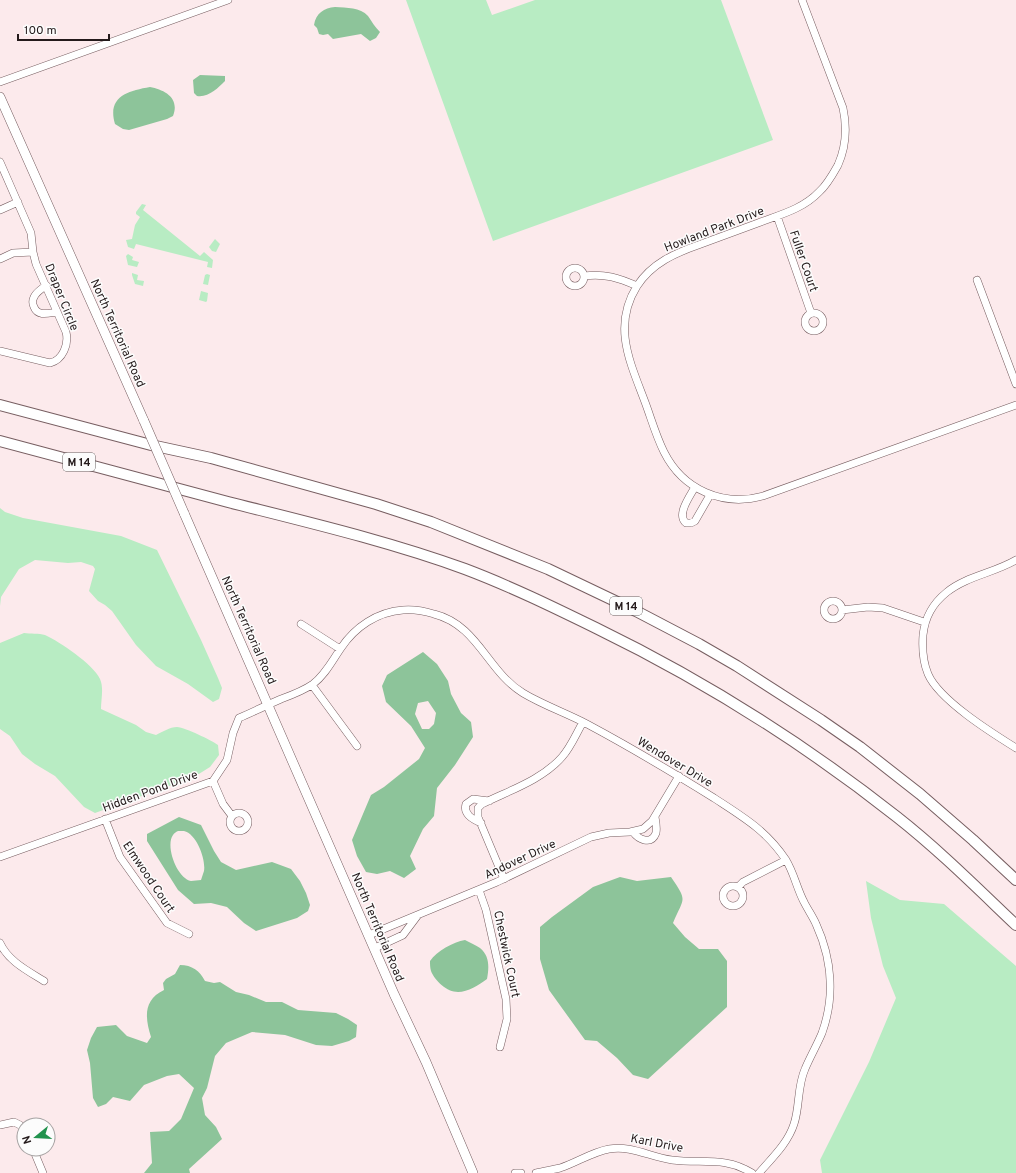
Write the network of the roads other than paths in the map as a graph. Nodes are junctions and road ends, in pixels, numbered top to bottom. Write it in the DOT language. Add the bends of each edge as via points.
graph roads {
  1 [pos="228,0"];
  2 [pos="802,0"];
  3 [pos="0,82"];
  4 [pos="0,98"];
  5 [pos="0,162"];
  6 [pos="18,202"];
  7 [pos="0,210"];
  8 [pos="777,216"];
  9 [pos="33,252"];
  10 [pos="0,259"];
  11 [pos="584,276"];
  12 [pos="977,280"];
  13 [pos="46,285"];
  14 [pos="637,286"];
  15 [pos="58,312"];
  16 [pos="811,313"];
  17 [pos="0,351"];
  18 [pos="1016,384"];
  19 [pos="0,405"];
  20 [pos="1016,405"];
  21 [pos="0,441"];
  22 [pos="695,487"];
  23 [pos="710,495"];
  24 [pos="1016,560"];
  25 [pos="842,610"];
  26 [pos="924,622"];
  27 [pos="301,624"];
  28 [pos="340,649"];
  29 [pos="312,684"];
  30 [pos="269,705"];
  31 [pos="583,722"];
  32 [pos="357,746"];
  33 [pos="1016,748"];
  34 [pos="679,776"];
  35 [pos="213,781"];
  36 [pos="489,801"];
  37 [pos="232,816"];
  38 [pos="655,817"];
  39 [pos="105,820"];
  40 [pos="480,823"];
  41 [pos="633,832"];
  42 [pos="0,857"];
  43 [pos="786,860"];
  44 [pos="504,879"];
  45 [pos="1016,880"];
  46 [pos="738,887"];
  47 [pos="479,890"];
  48 [pos="418,915"];
  49 [pos="1016,925"];
  50 [pos="189,934"];
  51 [pos="369,935"];
  52 [pos="0,943"];
  53 [pos="375,948"];
  54 [pos="44,982"];
  55 [pos="500,1047"];
  56 [pos="16,1123"];
  57 [pos="0,1125"];
  58 [pos="36,1157"];
  59 [pos="561,1170"];
  60 [pos="43,1173"];
  61 [pos="473,1173"];
  62 [pos="515,1173"];
  63 [pos="521,1173"];
  64 [pos="536,1173"];
  65 [pos="752,1173"];
  66 [pos="759,1173"];
  1 -- 3 [label="street"];
  2 -- 8 [label="street, Howland Park Drive" via="841,100 845,136 839,162 820,192 799,207"];
  4 -- 30 [label="main road, North Territorial Road, bridge"];
  5 -- 6 [label="street, Draper Circle"];
  6 -- 7 [label="street"];
  6 -- 9 [label="street, Draper Circle" via="31,233"];
  8 -- 14 [label="street, Howland Park Drive" via="672,254 652,268"];
  8 -- 16 [label="street, Fuller Court"];
  9 -- 10 [label="street" via="14,253"];
  9 -- 13 [label="street, Draper Circle"];
  11 -- 14 [label="street" via="612,276"];
  12 -- 18 [label="street"];
  13 -- 15 [label="street, Draper Circle"];
  13 -- 15 [label="street" via="33,299 35,310 46,314"];
  14 -- 22 [label="street, Howland Park Drive" via="629,302 625,319 624,337 627,354 665,453 679,474"];
  15 -- 17 [label="street, Draper Circle" via="67,339 59,360 50,363"];
  19 -- 45 [label="highway, M 14" via="150,445 211,458 376,504 431,522 555,572 699,644 822,720 920,794"];
  20 -- 23 [label="street, Howland Park Drive" via="763,496 736,500"];
  21 -- 49 [label="highway, M 14" via="381,542 466,570 573,616 650,654 720,693 789,737 898,818 948,860"];
  22 -- 23 [label="street, Howland Park Drive"];
  22 -- 23 [label="street" via="682,513 686,523 691,524 695,521"];
  24 -- 26 [label="street" via="956,585 934,605"];
  25 -- 26 [label="street" via="883,608"];
  26 -- 33 [label="street" via="922,644 929,676 944,695 965,714"];
  27 -- 28 [label="street"];
  28 -- 29 [label="street, Wendover Drive" via="326,671"];
  28 -- 31 [label="street, Wendover Drive" via="359,628 384,614 408,610 438,615 454,622 467,632 516,688"];
  29 -- 30 [label="street, Wendover Drive"];
  29 -- 32 [label="street"];
  30 -- 35 [label="street, Hidden Pond Drive" via="239,718 227,760"];
  30 -- 51 [label="main road, North Territorial Road"];
  31 -- 34 [label="street, Wendover Drive"];
  31 -- 36 [label="street" via="568,750 553,766"];
  34 -- 38 [label="street, Andover Drive"];
  34 -- 43 [label="street, Wendover Drive" via="755,825"];
  35 -- 37 [label="street" via="223,804"];
  35 -- 39 [label="street, Hidden Pond Drive"];
  36 -- 40 [label="street" via="477,810"];
  36 -- 40 [label="street" via="473,799 466,804 468,815"];
  38 -- 41 [label="street, Andover Drive" via="648,826"];
  38 -- 41 [label="street, Andover Drive" via="656,831 651,839 642,840"];
  39 -- 42 [label="street, Hidden Pond Drive"];
  39 -- 50 [label="street, Elmwood Court" via="120,857 167,922"];
  40 -- 44 [label="street"];
  41 -- 44 [label="street, Andover Drive" via="591,837"];
  43 -- 46 [label="street"];
  43 -- 66 [label="street, Wendover Drive" via="824,942 830,971 830,994 825,1025 800,1083 794,1124 784,1143"];
  44 -- 47 [label="street, Andover Drive"];
  47 -- 48 [label="street, Andover Drive"];
  47 -- 55 [label="street, Chestwick Court" via="506,999 507,1019"];
  48 -- 51 [label="street, Andover Drive"];
  48 -- 53 [label="street" via="403,936"];
  51 -- 53 [label="main road, North Territorial Road"];
  52 -- 54 [label="street" via="17,964"];
  53 -- 61 [label="main road, North Territorial Road"];
  56 -- 57 [label="street"];
  58 -- 60 [label="street"];
  59 -- 64 [label="street, Karl Drive"];
  59 -- 65 [label="street, Karl Drive" via="600,1151 621,1148 674,1160 724,1162"];
  62 -- 63 [label="street"];
}
